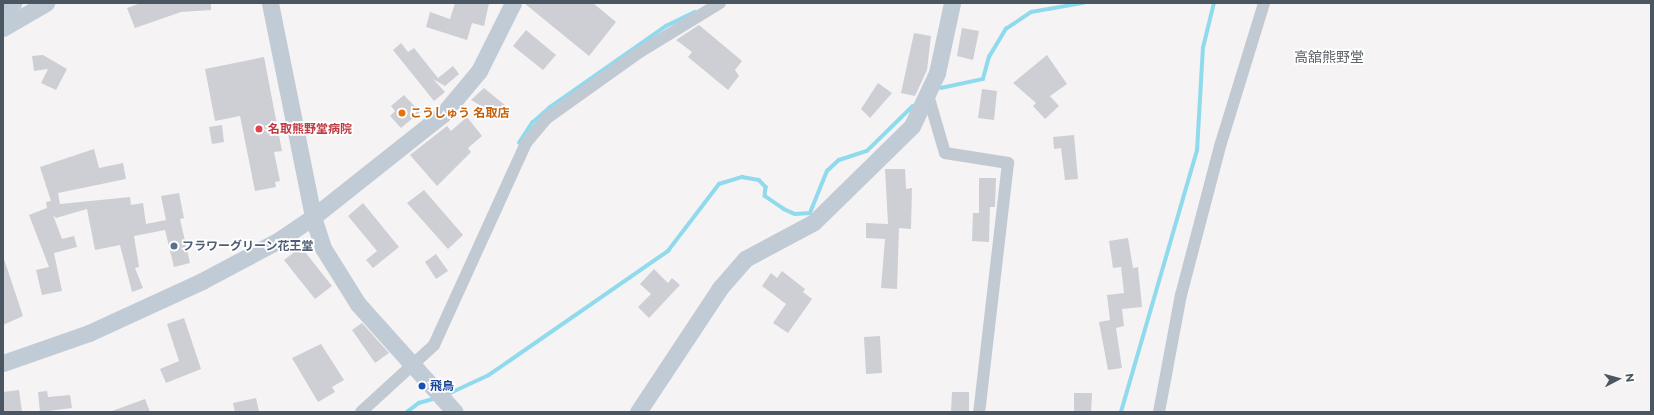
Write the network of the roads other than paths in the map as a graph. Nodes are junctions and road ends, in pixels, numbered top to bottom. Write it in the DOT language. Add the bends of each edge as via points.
graph roads {
  1 [pos="13,3"];
  2 [pos="46,3"];
  3 [pos="270,3"];
  4 [pos="513,3"];
  5 [pos="720,3"];
  6 [pos="952,3"];
  7 [pos="1264,3"];
  8 [pos="3,9"];
  9 [pos="3,28"];
  10 [pos="928,95"];
  11 [pos="313,217"];
  12 [pos="3,363"];
  13 [pos="409,363"];
  14 [pos="452,409"];
  15 [pos="362,412"];
  16 [pos="638,412"];
  17 [pos="979,412"];
  18 [pos="1159,412"];
  1 -- 8 [label="street"];
  2 -- 9 [label="street"];
  3 -- 11 [label="street"];
  4 -- 11 [label="street" via="479,71 443,114"];
  5 -- 13 [label="street" via="640,52 553,114 526,143 445,328 434,345"];
  6 -- 10 [label="street"];
  7 -- 18 [label="street" via="1221,143 1181,296"];
  10 -- 16 [label="street" via="912,126 814,222 745,259 720,288"];
  10 -- 17 [label="street" via="945,153 1008,163"];
  11 -- 12 [label="street" via="279,240 202,281 89,333"];
  11 -- 13 [label="street" via="338,276"];
  13 -- 14 [label="street"];
  13 -- 15 [label="street"];
}
